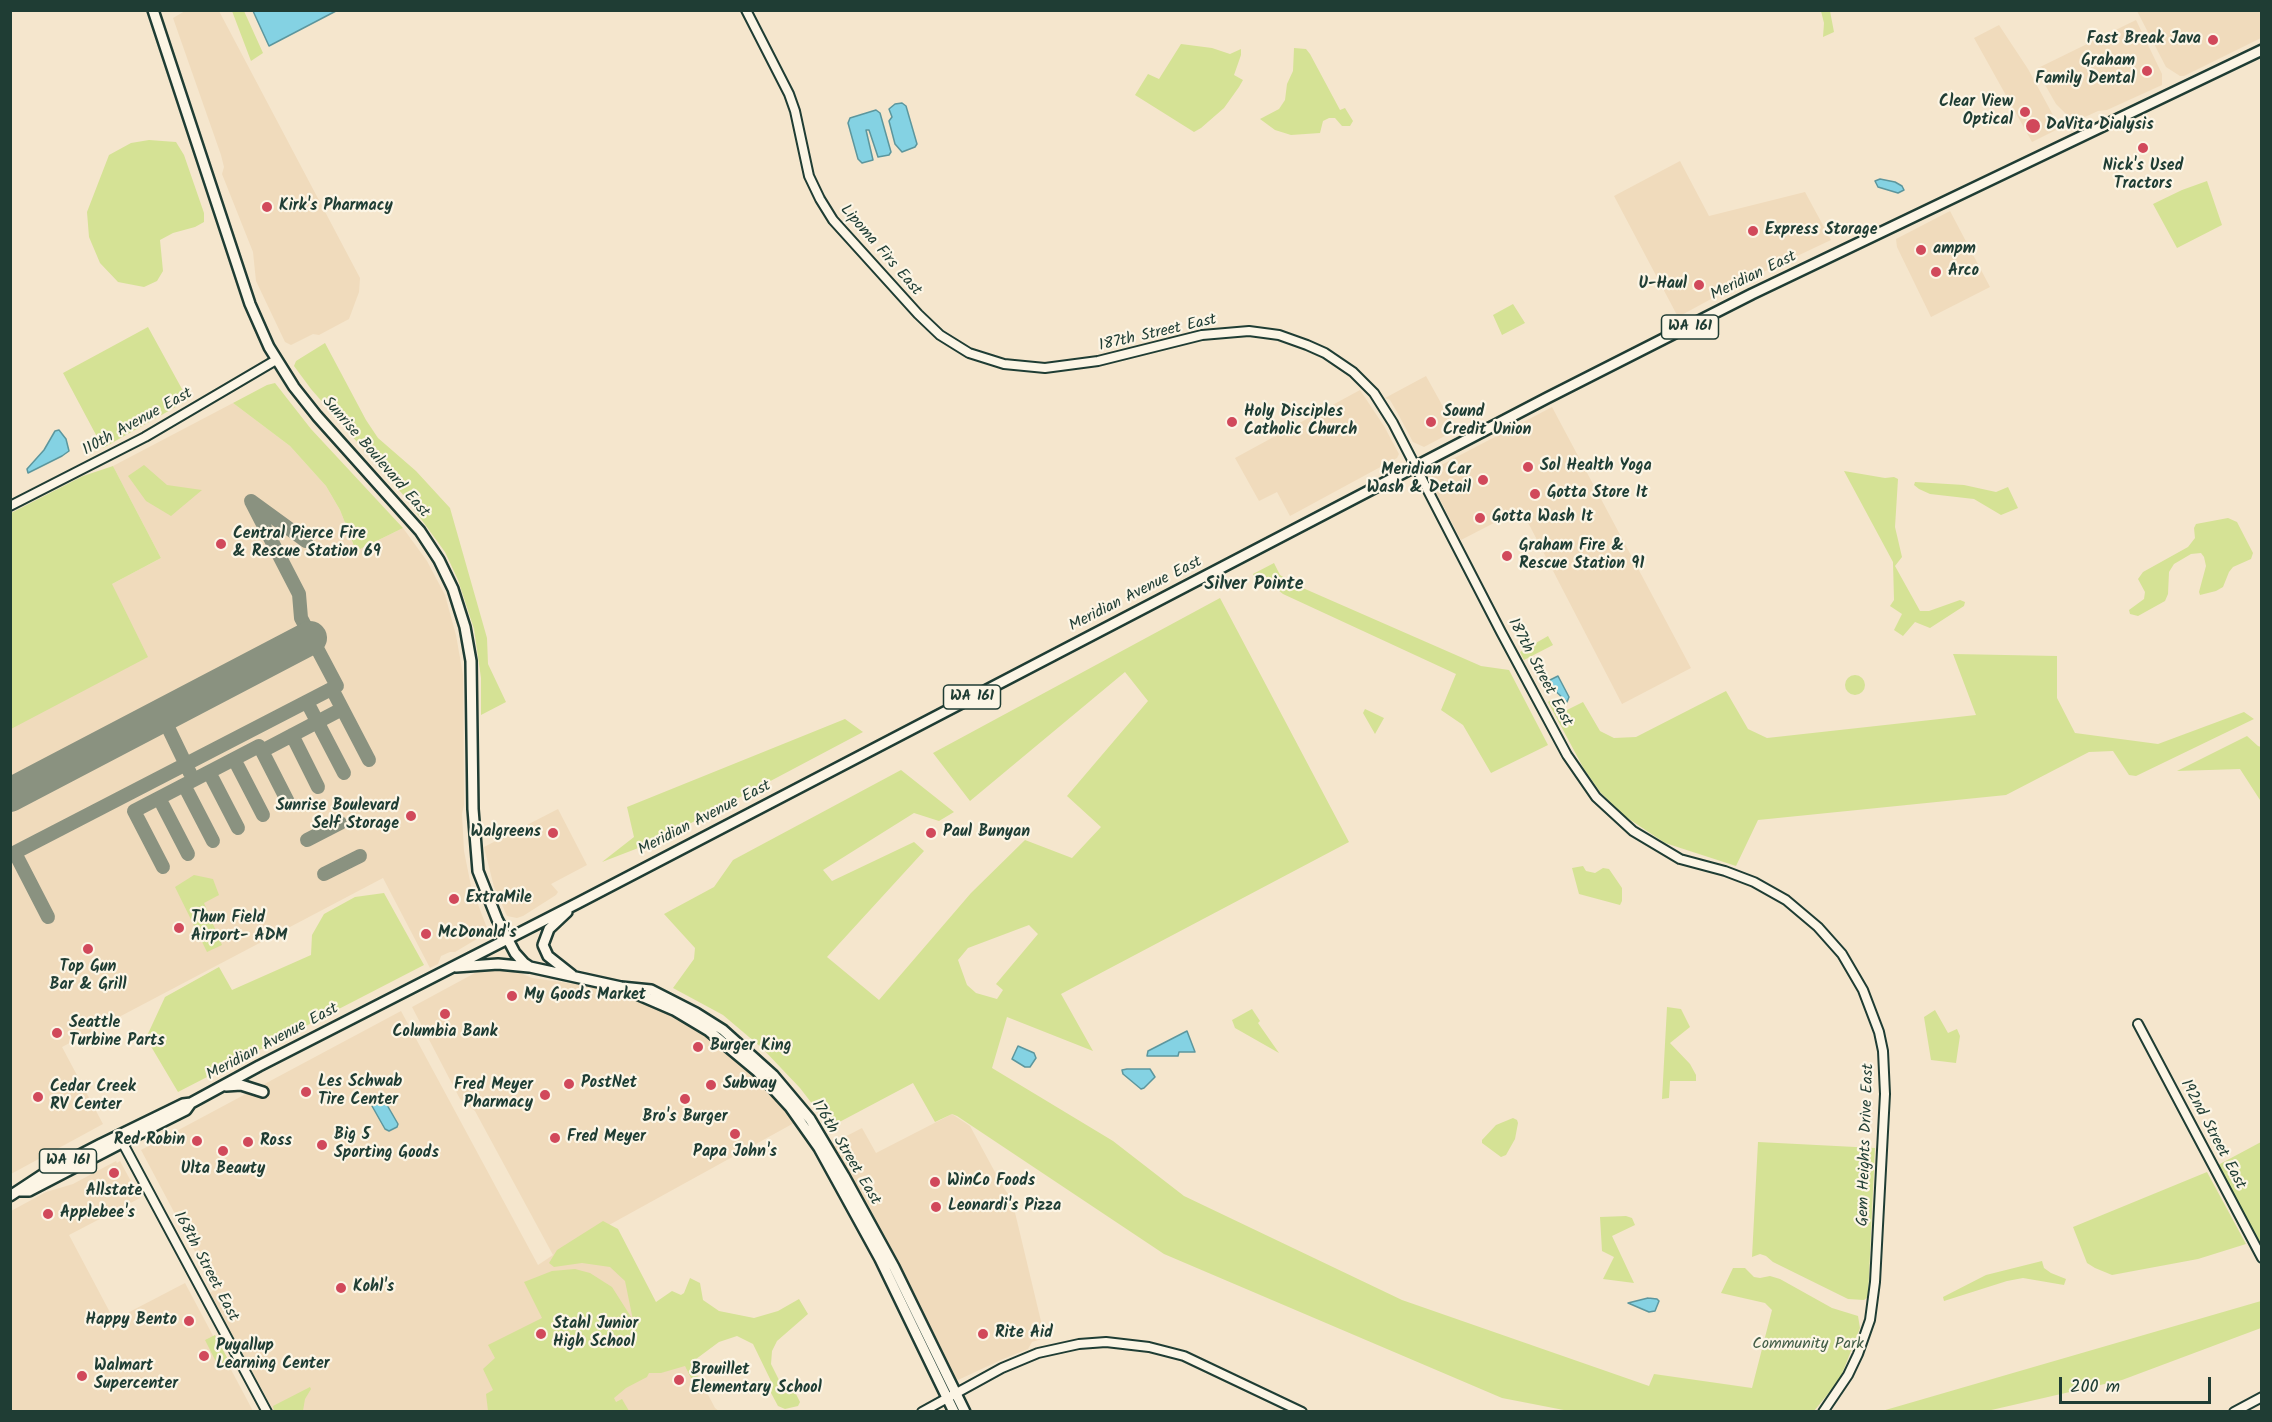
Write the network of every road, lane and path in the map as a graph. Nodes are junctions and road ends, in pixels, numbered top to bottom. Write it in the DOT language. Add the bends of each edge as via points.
graph roads {
  1 [pos="153,10"];
  2 [pos="746,10"];
  3 [pos="2262,50"];
  4 [pos="940,335"];
  5 [pos="276,360"];
  6 [pos="1416,467"];
  7 [pos="10,506"];
  8 [pos="1577,771"];
  9 [pos="578,903"];
  10 [pos="508,938"];
  11 [pos="530,967"];
  12 [pos="450,968"];
  13 [pos="572,975"];
  14 [pos="621,987"];
  15 [pos="651,999"];
  16 [pos="696,1013"];
  17 [pos="2138,1024"];
  18 [pos="224,1086"];
  19 [pos="263,1092"];
  20 [pos="120,1139"];
  21 [pos="20,1191"];
  22 [pos="10,1196"];
  23 [pos="2262,1258"];
  24 [pos="951,1395"];
  25 [pos="2262,1397"];
  26 [pos="267,1412"];
  27 [pos="922,1412"];
  28 [pos="954,1412"];
  29 [pos="965,1412"];
  30 [pos="1302,1412"];
  31 [pos="1823,1412"];
  32 [pos="2234,1412"];
  1 -- 5 [label="main road, Sunrise Boulevard East" via="250,304"];
  2 -- 4 [label="street, Lipoma Firs East" via="795,111 809,176 820,199 833,220"];
  3 -- 6 [label="main road, Meridian East / WA 161" via="1752,294"];
  4 -- 6 [label="street, 187th Street East" via="969,353 1004,364 1045,369 1221,333 1279,335 1325,353 1357,376 1378,399"];
  5 -- 7 [label="street, 110th Avenue East" via="145,437"];
  5 -- 10 [label="main road, Sunrise Boulevard East" via="317,416 420,531 453,589 471,661 475,852 484,888"];
  6 -- 8 [label="street, 187th Street East"];
  6 -- 9 [label="main road, Meridian Avenue East / WA 161"];
  8 -- 31 [label="street, Gem Heights Drive East" via="1606,808 1648,841 1680,859 1754,882 1800,910 1842,954 1871,1008 1886,1080 1875,1282 1870,1320 1858,1354"];
  9 -- 10 [label="main road, Meridian Avenue East / WA 161"];
  9 -- 13 [label="main road" via="549,929 543,945 548,956"];
  10 -- 11 [label="main road" via="519,958"];
  10 -- 12 [label="main road, Meridian Avenue East / WA 161"];
  11 -- 12 [label="main road, 176th Street East" via="498,964"];
  11 -- 13 [label="main road, 176th Street East"];
  12 -- 18 [label="main road, Meridian Avenue East / WA 161"];
  13 -- 14 [label="main road, 176th Street East"];
  14 -- 15 [label="main road, 176th Street East"];
  14 -- 16 [label="main road, 176th Street East" via="651,990"];
  15 -- 16 [label="main road"];
  15 -- 24 [label="main road, 176th Street East" via="709,1030 738,1053 776,1090 804,1125"];
  16 -- 24 [label="main road, 176th Street East" via="752,1054 810,1119 889,1259"];
  17 -- 23 [label="street, 192nd Street East"];
  18 -- 19 [label="main road" via="240,1085"];
  18 -- 20 [label="main road, Meridian Avenue East / WA 161"];
  20 -- 21 [label="main road, Meridian Avenue East / WA 161" via="45,1173"];
  20 -- 21 [label="main road, Meridian Avenue East / WA 161" via="29,1191"];
  20 -- 26 [label="street, 168th Street East"];
  21 -- 22 [label="main road, Meridian Avenue East / WA 161"];
  24 -- 27 [label="street"];
  24 -- 28 [label="main road, 176th Street East"];
  24 -- 29 [label="main road, 176th Street East"];
  24 -- 30 [label="street" via="1038,1353 1106,1342 1184,1356"];
  25 -- 32 [label="street"];
}
